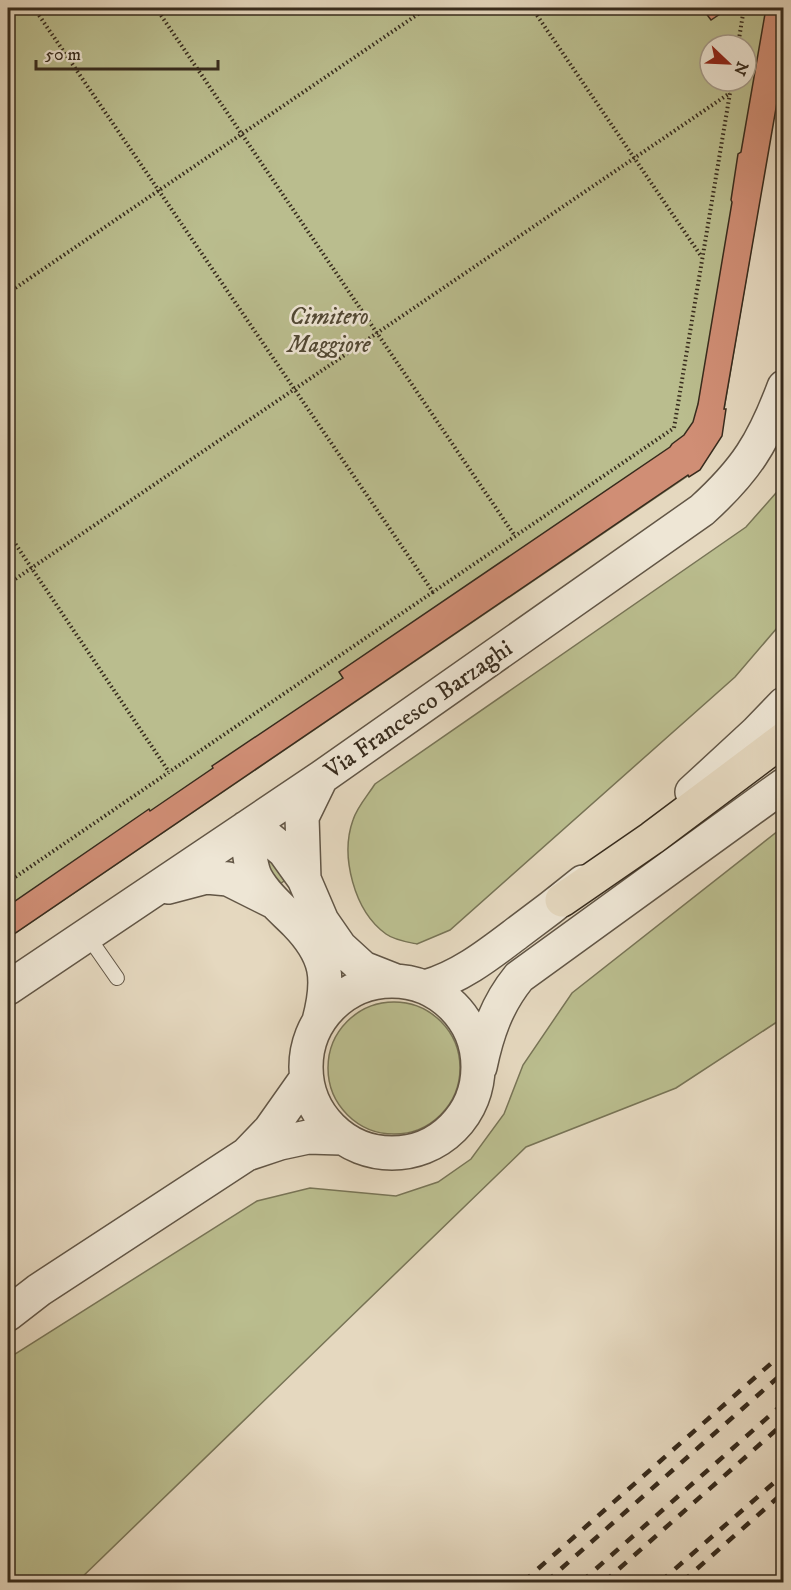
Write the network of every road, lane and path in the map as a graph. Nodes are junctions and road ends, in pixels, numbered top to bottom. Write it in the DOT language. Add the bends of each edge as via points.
graph roads {
  1 [pos="34,8"];
  2 [pos="156,8"];
  3 [pos="428,8"];
  4 [pos="532,8"];
  5 [pos="744,8"];
  6 [pos="740,33"];
  7 [pos="729,93"];
  8 [pos="730,93"];
  9 [pos="242,134"];
  10 [pos="634,158"];
  11 [pos="159,190"];
  12 [pos="702,257"];
  13 [pos="8,293"];
  14 [pos="377,333"];
  15 [pos="783,387"];
  16 [pos="294,389"];
  17 [pos="8,533"];
  18 [pos="516,536"];
  19 [pos="31,568"];
  20 [pos="8,584"];
  21 [pos="433,592"];
  22 [pos="783,704"];
  23 [pos="783,739"];
  24 [pos="169,772"];
  25 [pos="322,777"];
  26 [pos="783,785"];
  27 [pos="246,828"];
  28 [pos="304,879"];
  29 [pos="8,882"];
  30 [pos="152,891"];
  31 [pos="562,900"];
  32 [pos="272,901"];
  33 [pos="87,935"];
  34 [pos="117,978"];
  35 [pos="411,984"];
  36 [pos="8,988"];
  37 [pos="319,1021"];
  38 [pos="479,1071"];
  39 [pos="306,1079"];
  40 [pos="341,1138"];
  41 [pos="247,1154"];
  42 [pos="8,1314"];
  1 -- 11 [label="path"];
  2 -- 9 [label="path"];
  3 -- 9 [label="path"];
  4 -- 10 [label="path"];
  5 -- 6 [label="path"];
  7 -- 10 [label="path"];
  8 -- 12 [label="path"];
  9 -- 11 [label="path"];
  9 -- 14 [label="path"];
  10 -- 12 [label="path"];
  10 -- 14 [label="path"];
  11 -- 13 [label="path"];
  11 -- 16 [label="path"];
  12 -- 18 [label="path" via="674,428"];
  14 -- 16 [label="path"];
  14 -- 18 [label="path"];
  15 -- 25 [label="street, Via Francesco Barzaghi" via="754,452 730,484 702,510"];
  16 -- 19 [label="path"];
  16 -- 21 [label="path"];
  17 -- 19 [label="path"];
  18 -- 21 [label="path"];
  19 -- 20 [label="path"];
  19 -- 24 [label="path"];
  21 -- 24 [label="path"];
  22 -- 31 [label="street" via="710,777"];
  23 -- 31 [label="highway"];
  24 -- 29 [label="path"];
  25 -- 27 [label="street, Via Francesco Barzaghi"];
  25 -- 28 [label="street" via="302,817"];
  26 -- 38 [label="street" via="519,977 500,1003"];
  27 -- 28 [label="street" via="267,837 284,851"];
  27 -- 30 [label="street, Via Francesco Barzaghi"];
  27 -- 32 [label="street" via="255,876"];
  28 -- 35 [label="street" via="322,921 340,947 363,968"];
  30 -- 32 [label="street" via="206,877 228,879"];
  30 -- 33 [label="street, Via Francesco Barzaghi"];
  31 -- 35 [label="street" via="446,981"];
  32 -- 37 [label="street" via="312,942 324,969 326,995"];
  33 -- 34 [label="lane"];
  33 -- 36 [label="street, Via Francesco Barzaghi"];
  35 -- 37 [label="street" via="366,985 339,999"];
  35 -- 38 [label="street" via="451,1003 469,1027"];
  37 -- 39 [label="street" via="308,1050"];
  38 -- 40 [label="street" via="467,1112 448,1134 423,1149 395,1154 367,1150"];
  39 -- 40 [label="street" via="318,1112"];
  39 -- 41 [label="street" via="270,1130"];
  40 -- 41 [label="street" via="308,1137"];
  41 -- 42 [label="street"];
}
